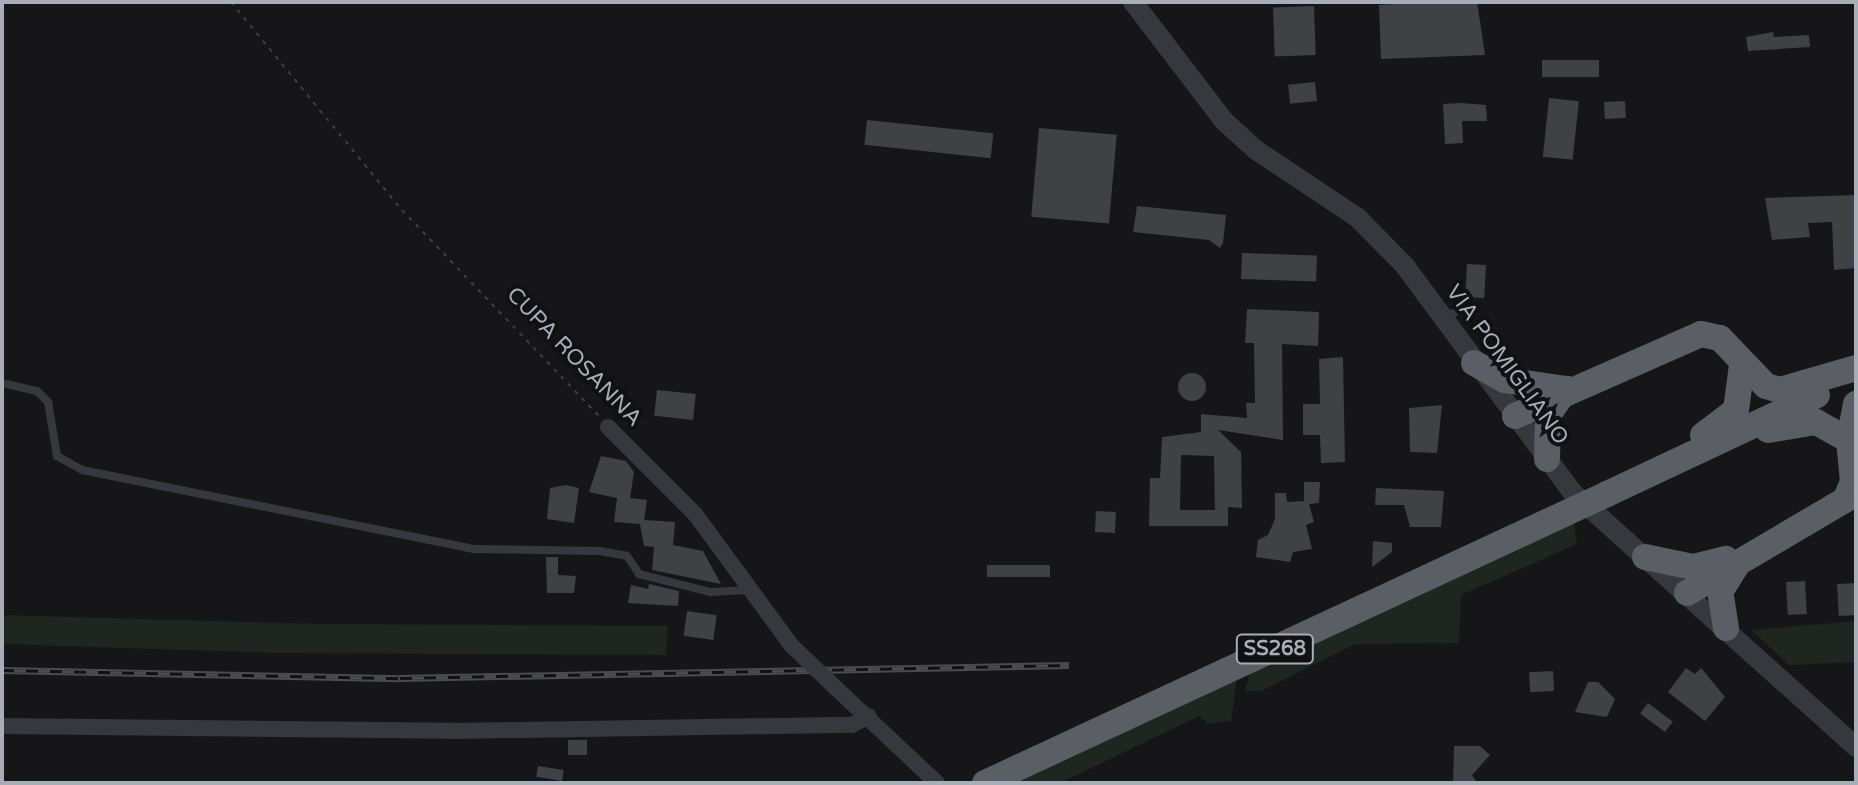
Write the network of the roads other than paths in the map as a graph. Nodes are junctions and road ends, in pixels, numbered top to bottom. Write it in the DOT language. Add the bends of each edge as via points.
graph roads {
  1 [pos="1133,2"];
  2 [pos="1465,307"];
  3 [pos="1442,319"];
  4 [pos="1474,363"];
  5 [pos="1742,365"];
  6 [pos="1856,368"];
  7 [pos="1856,377"];
  8 [pos="2,383"];
  9 [pos="1566,389"];
  10 [pos="1856,404"];
  11 [pos="1515,416"];
  12 [pos="608,427"];
  13 [pos="1849,440"];
  14 [pos="1696,453"];
  15 [pos="1547,459"];
  16 [pos="1637,480"];
  17 [pos="1745,554"];
  18 [pos="1645,557"];
  19 [pos="748,590"];
  20 [pos="1687,593"];
  21 [pos="1726,628"];
  22 [pos="869,716"];
  23 [pos="2,726"];
  24 [pos="1856,747"];
  25 [pos="937,783"];
  26 [pos="985,783"];
  1 -- 3 [label="street, VIA POMIGLIANO" via="1224,121 1256,150 1358,218 1405,266"];
  2 -- 3 [label="lane"];
  3 -- 4 [label="street, VIA POMIGLIANO"];
  4 -- 9 [label="highway" via="1505,380"];
  4 -- 11 [label="street, VIA POMIGLIANO"];
  5 -- 6 [label="highway" via="1780,390"];
  5 -- 9 [label="highway" via="1732,347 1701,334"];
  5 -- 16 [label="highway" via="1742,397 1726,422"];
  7 -- 14 [label="highway, SS268"];
  8 -- 19 [label="lane" via="37,391 48,402 57,456 82,470 475,549 600,551 627,556 639,574 653,578 710,592"];
  9 -- 11 [label="highway"];
  9 -- 15 [label="highway" via="1548,415"];
  10 -- 13 [label="highway"];
  11 -- 15 [label="street, VIA POMIGLIANO"];
  12 -- 19 [label="street, CUPA ROSANNA" via="695,514"];
  13 -- 14 [label="highway" via="1828,426 1801,421"];
  13 -- 17 [label="highway" via="1853,482 1845,500"];
  14 -- 16 [label="highway, SS268"];
  15 -- 18 [label="street, VIA POMIGLIANO" via="1581,501"];
  16 -- 26 [label="highway, SS268, bridge"];
  17 -- 18 [label="highway" via="1693,567"];
  17 -- 20 [label="highway"];
  17 -- 21 [label="highway" via="1720,592"];
  18 -- 20 [label="street, VIA POMIGLIANO"];
  19 -- 22 [label="street, CUPA ROSANNA, bridge" via="792,646"];
  20 -- 21 [label="street, VIA POMIGLIANO"];
  21 -- 24 [label="street, VIA POMIGLIANO"];
  22 -- 23 [label="street" via="852,725 453,731"];
  22 -- 25 [label="street, CUPA ROSANNA"];
}
